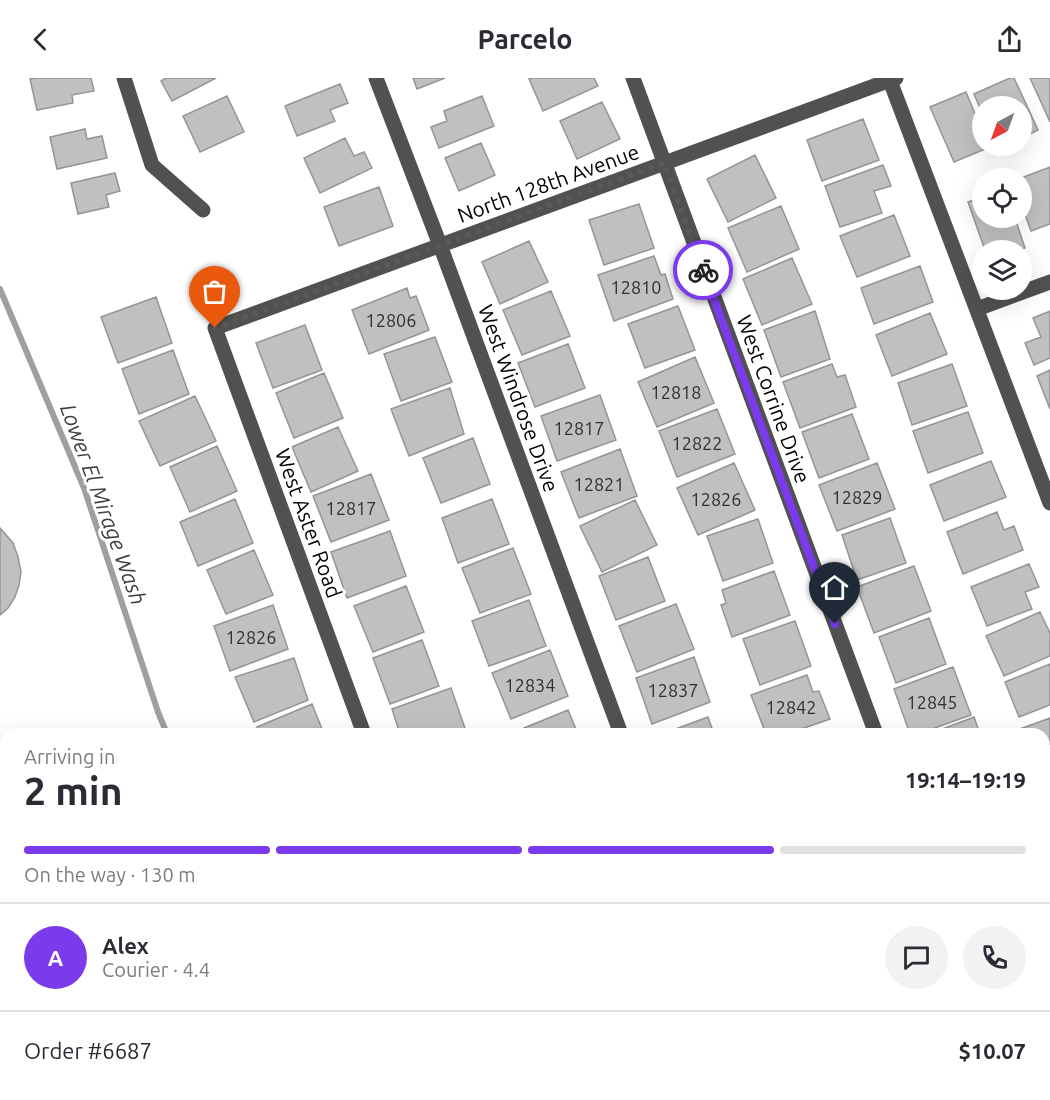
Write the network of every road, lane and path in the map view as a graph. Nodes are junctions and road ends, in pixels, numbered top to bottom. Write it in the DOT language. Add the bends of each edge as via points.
graph roads {
  1 [pos="124,78"];
  2 [pos="376,78"];
  3 [pos="633,78"];
  4 [pos="892,79"];
  5 [pos="664,163"];
  6 [pos="203,210"];
  7 [pos="440,245"];
  8 [pos="1050,282"];
  9 [pos="977,309"];
  10 [pos="215,328"];
  11 [pos="1050,503"];
  12 [pos="362,728"];
  13 [pos="619,728"];
  14 [pos="874,728"];
  1 -- 6 [label="street" via="152,165"];
  2 -- 7 [label="street, West Windrose Drive"];
  3 -- 5 [label="street, West Corrine Drive"];
  4 -- 5 [label="street, North 128th Avenue"];
  4 -- 9 [label="street"];
  5 -- 7 [label="street, North 128th Avenue"];
  5 -- 14 [label="street, West Corrine Drive"];
  7 -- 10 [label="street, North 128th Avenue"];
  7 -- 13 [label="street, West Windrose Drive"];
  8 -- 9 [label="street"];
  9 -- 11 [label="street"];
  10 -- 12 [label="street, West Aster Road"];
}
